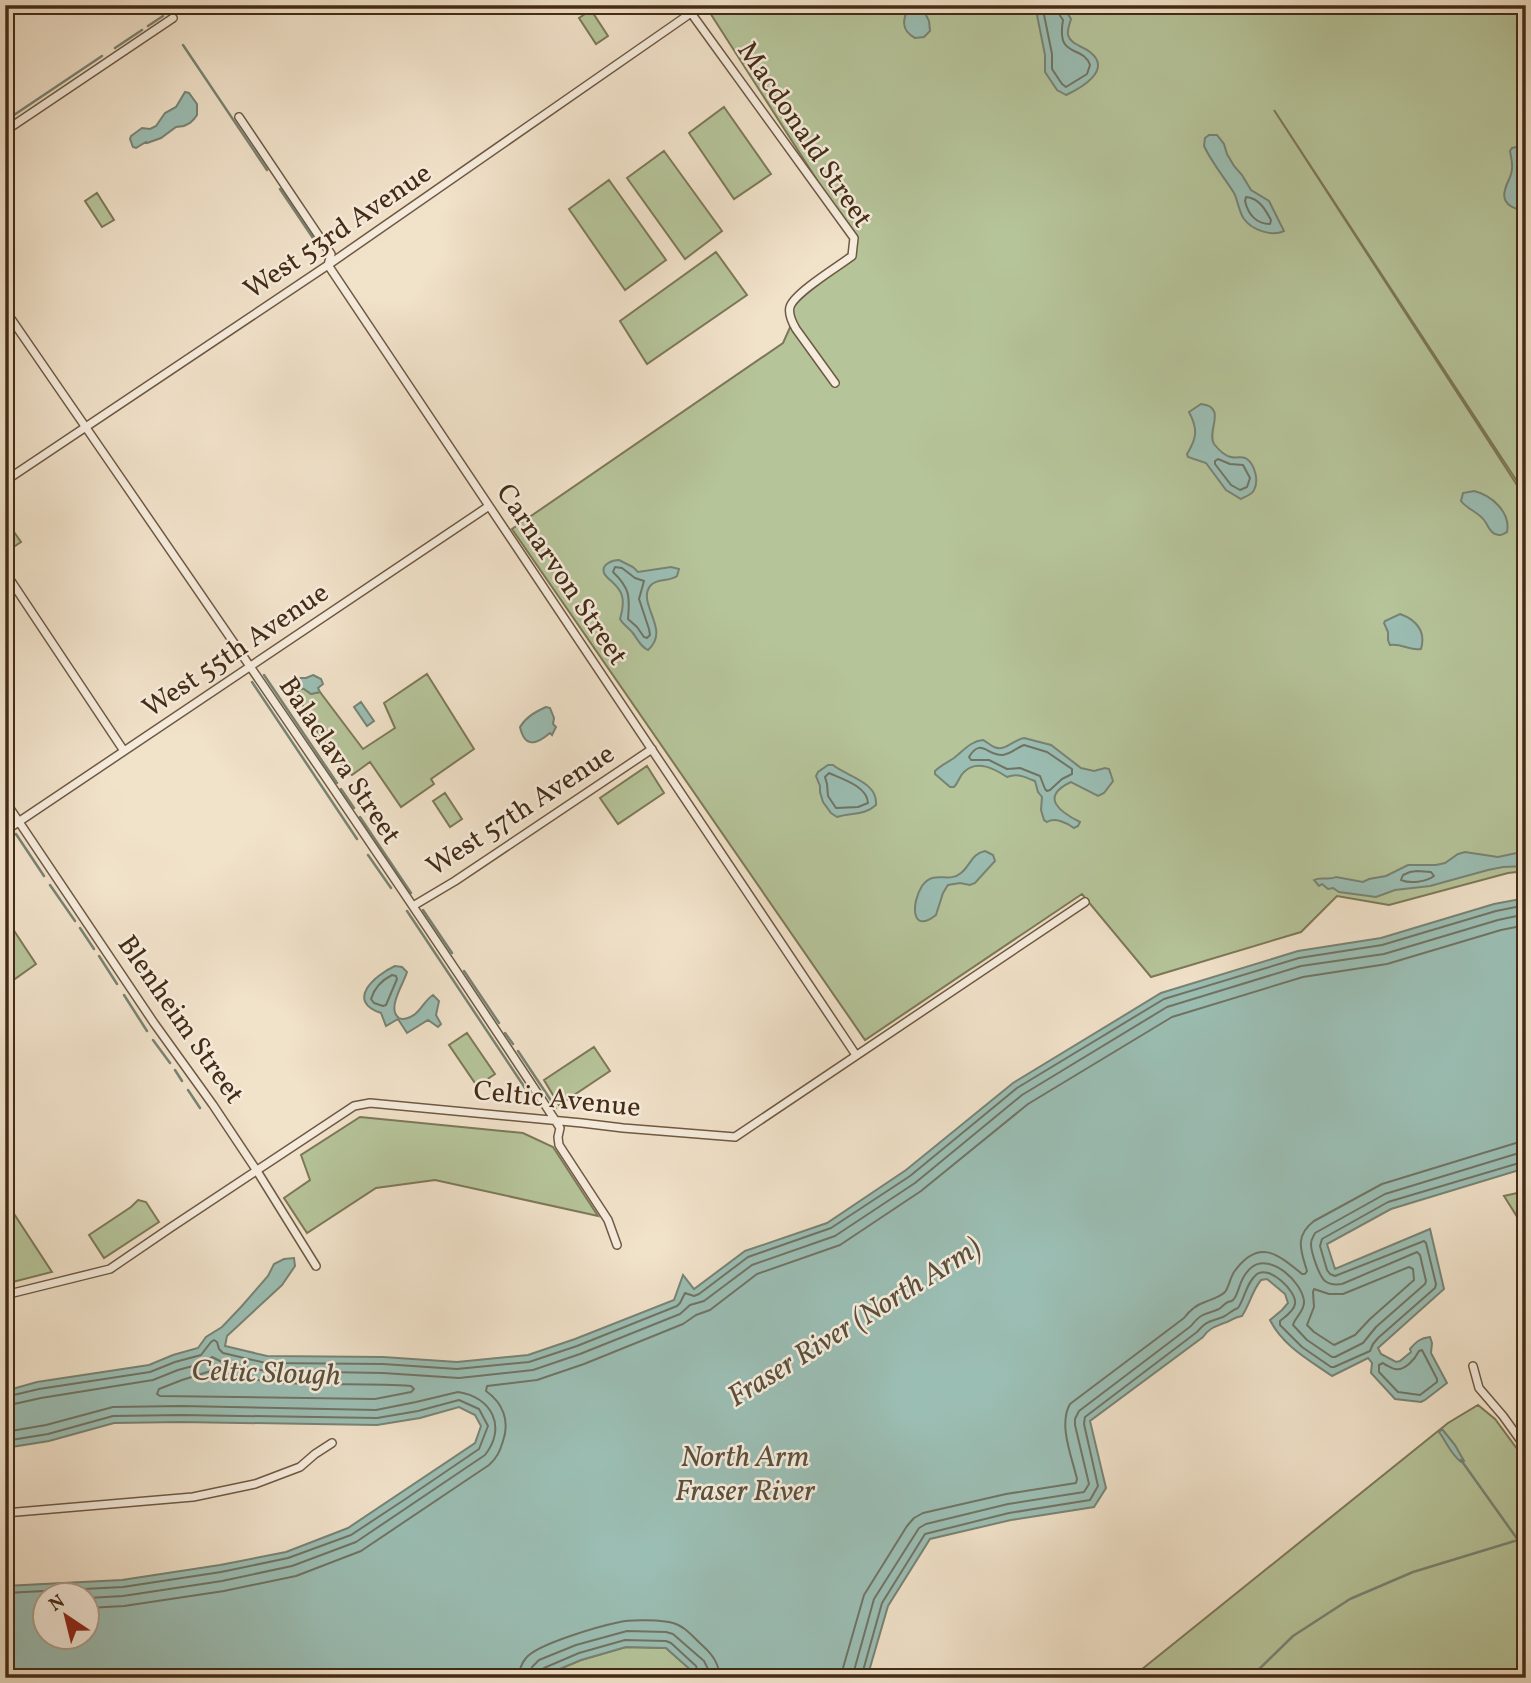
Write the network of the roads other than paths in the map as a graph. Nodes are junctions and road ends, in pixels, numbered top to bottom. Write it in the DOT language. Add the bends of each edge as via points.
graph roads {
  1 [pos="683,5"];
  2 [pos="691,13"];
  3 [pos="173,18"];
  4 [pos="239,117"];
  5 [pos="5,131"];
  6 [pos="328,265"];
  7 [pos="5,310"];
  8 [pos="835,383"];
  9 [pos="85,427"];
  10 [pos="5,481"];
  11 [pos="489,506"];
  12 [pos="5,572"];
  13 [pos="250,667"];
  14 [pos="652,750"];
  15 [pos="124,751"];
  16 [pos="5,801"];
  17 [pos="19,822"];
  18 [pos="5,831"];
  19 [pos="1085,902"];
  20 [pos="413,906"];
  21 [pos="856,1055"];
  22 [pos="555,1120"];
  23 [pos="257,1171"];
  24 [pos="617,1245"];
  25 [pos="316,1266"];
  26 [pos="5,1295"];
  27 [pos="1473,1366"];
  28 [pos="332,1443"];
  29 [pos="1526,1448"];
  30 [pos="5,1513"];
  1 -- 2 [label="street, Macdonald Street"];
  2 -- 6 [label="street, West 53rd Avenue"];
  2 -- 8 [label="street, Macdonald Street" via="854,239 852,256 793,300 789,310 796,328"];
  3 -- 5 [label="street"];
  4 -- 6 [label="street, Carnarvon Street" via="331,254"];
  6 -- 9 [label="street, West 53rd Avenue"];
  6 -- 11 [label="street, Carnarvon Street"];
  7 -- 9 [label="street, Balaclava Street"];
  9 -- 10 [label="street, West 53rd Avenue"];
  9 -- 13 [label="street, Balaclava Street"];
  11 -- 13 [label="street, West 55th Avenue"];
  11 -- 14 [label="street, Carnarvon Street"];
  12 -- 15 [label="street"];
  13 -- 15 [label="street, West 55th Avenue"];
  13 -- 20 [label="street, Balaclava Street"];
  14 -- 20 [label="street, West 57th Avenue"];
  14 -- 21 [label="street, Carnarvon Street"];
  15 -- 17 [label="street, West 55th Avenue"];
  16 -- 17 [label="street, Blenheim Street"];
  17 -- 18 [label="street, West 55th Avenue"];
  17 -- 23 [label="street, Blenheim Street"];
  19 -- 21 [label="street, Celtic Avenue"];
  20 -- 22 [label="street, Balaclava Street"];
  21 -- 22 [label="street, Celtic Avenue" via="735,1137"];
  22 -- 23 [label="street, Celtic Avenue" via="370,1103 354,1107"];
  22 -- 24 [label="street, Balaclava Street" via="560,1128 559,1145 608,1220"];
  23 -- 25 [label="street, Blenheim Street"];
  23 -- 26 [label="street, Celtic Avenue" via="110,1269"];
  27 -- 29 [label="street" via="1479,1388"];
  28 -- 30 [label="street" via="300,1467 227,1490"];
}
